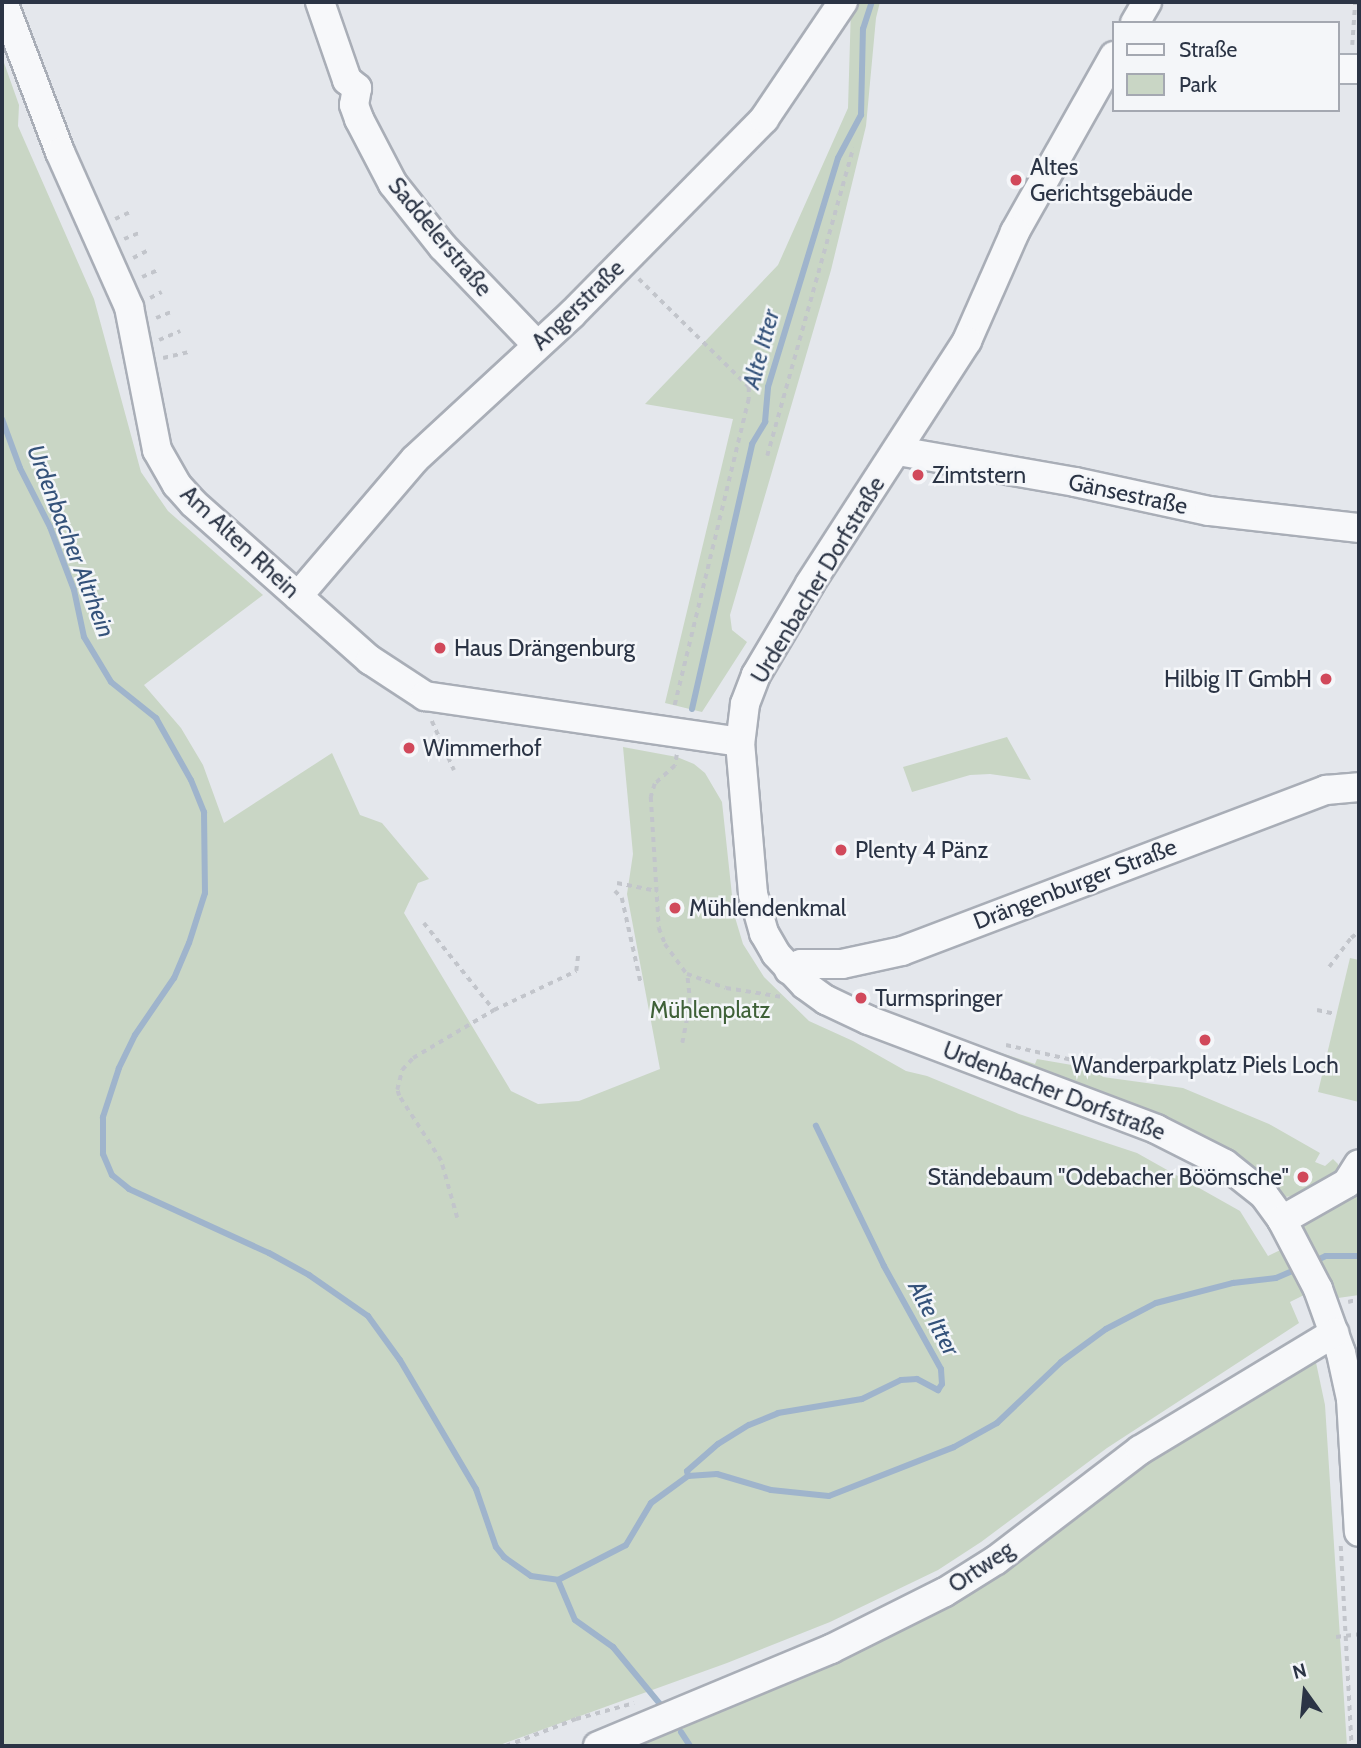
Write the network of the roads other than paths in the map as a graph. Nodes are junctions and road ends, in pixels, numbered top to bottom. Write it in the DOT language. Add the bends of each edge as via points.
graph roads {
  1 [pos="3,2"];
  2 [pos="320,2"];
  3 [pos="843,2"];
  4 [pos="1147,2"];
  5 [pos="1136,21"];
  6 [pos="1112,63"];
  7 [pos="537,345"];
  8 [pos="898,451"];
  9 [pos="1359,528"];
  10 [pos="298,596"];
  11 [pos="740,742"];
  12 [pos="1359,787"];
  13 [pos="788,983"];
  14 [pos="1359,1164"];
  15 [pos="1287,1228"];
  16 [pos="1334,1333"];
  17 [pos="1359,1532"];
  18 [pos="598,1746"];
  1 -- 10 [label="street, Am Alten Rhein" via="60,152 129,307 150,425 168,472 193,503"];
  2 -- 7 [label="street, Saddelerstraße" via="347,80 357,88 354,105 359,119 393,184 443,247"];
  3 -- 7 [label="street, Angerstraße" via="764,120"];
  4 -- 5 [label="street"];
  6 -- 8 [label="street, Urdenbacher Dorfstraße" via="1015,232 967,341"];
  7 -- 10 [label="street, Angerstraße" via="415,459"];
  8 -- 9 [label="street, Gänsestraße" via="1209,511"];
  8 -- 11 [label="street, Urdenbacher Dorfstraße" via="766,657 745,704"];
  10 -- 11 [label="street, Am Alten Rhein" via="370,660 425,696 680,748"];
  11 -- 13 [label="street, Urdenbacher Dorfstraße" via="755,907"];
  12 -- 13 [label="street, Drängenburger Straße" via="1326,790 902,951 842,964 801,964"];
  13 -- 15 [label="street, Urdenbacher Dorfstraße" via="804,985 847,1012 1195,1146 1249,1182"];
  14 -- 15 [label="street" via="1346,1183"];
  15 -- 16 [label="street, Urdenbacher Dorfstraße"];
  16 -- 17 [label="street, Urdenbacher Dorfstraße" via="1351,1399"];
  16 -- 18 [label="street, Ortweg" via="1140,1450 996,1560 945,1592 831,1648"];
}
